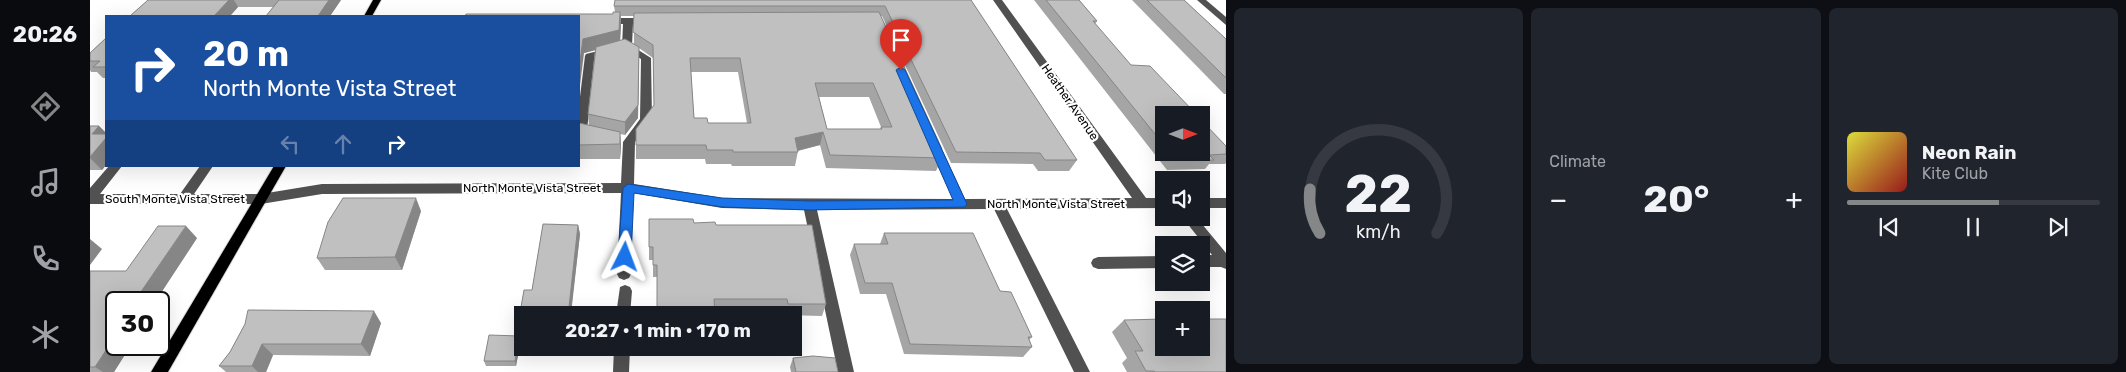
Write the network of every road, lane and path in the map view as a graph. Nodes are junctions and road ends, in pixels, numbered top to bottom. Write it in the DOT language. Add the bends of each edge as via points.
graph roads {
  1 [pos="377,0"];
  2 [pos="998,0"];
  3 [pos="1201,0"];
  4 [pos="369,15"];
  5 [pos="580,21"];
  6 [pos="628,21"];
  7 [pos="657,21"];
  8 [pos="1226,22"];
  9 [pos="627,46"];
  10 [pos="929,133"];
  11 [pos="600,136"];
  12 [pos="115,167"];
  13 [pos="206,167"];
  14 [pos="279,167"];
  15 [pos="628,188"];
  16 [pos="90,198"];
  17 [pos="184,199"];
  18 [pos="260,199"];
  19 [pos="1142,203"];
  20 [pos="1155,203"];
  21 [pos="1210,203"];
  22 [pos="1226,203"];
  23 [pos="961,204"];
  24 [pos="998,204"];
  25 [pos="809,206"];
  26 [pos="1196,226"];
  27 [pos="1210,261"];
  28 [pos="1155,262"];
  29 [pos="1225,262"];
  30 [pos="1098,263"];
  31 [pos="624,274"];
  32 [pos="624,291"];
  33 [pos="624,306"];
  34 [pos="622,356"];
  35 [pos="159,372"];
  36 [pos="621,372"];
  37 [pos="846,372"];
  38 [pos="1082,372"];
  1 -- 4 [label="main road"];
  2 -- 19 [label="street, Heather Avenue"];
  3 -- 8 [label="street"];
  5 -- 6 [label="street"];
  6 -- 7 [label="street"];
  6 -- 9 [label="street"];
  9 -- 11 [label="street" via="590,56 580,132"];
  9 -- 15 [label="street" via="646,58 646,119 624,141"];
  10 -- 23 [label="street"];
  12 -- 16 [label="street"];
  13 -- 17 [label="street"];
  14 -- 18 [label="main road"];
  15 -- 18 [label="street, North Monte Vista Street" via="322,189"];
  15 -- 25 [label="street, North Monte Vista Street" via="722,203"];
  15 -- 31 [label="street"];
  16 -- 17 [label="street, South Monte Vista Street"];
  17 -- 18 [label="street, South Monte Vista Street"];
  18 -- 35 [label="main road"];
  19 -- 20 [label="street, North Monte Vista Street"];
  19 -- 24 [label="street, North Monte Vista Street"];
  21 -- 22 [label="street"];
  23 -- 24 [label="street, North Monte Vista Street"];
  23 -- 25 [label="street, North Monte Vista Street"];
  24 -- 38 [label="street"];
  25 -- 37 [label="street"];
  26 -- 29 [label="street"];
  27 -- 29 [label="street"];
  28 -- 30 [label="street"];
  32 -- 33 [label="street"];
  34 -- 36 [label="street"];
}
